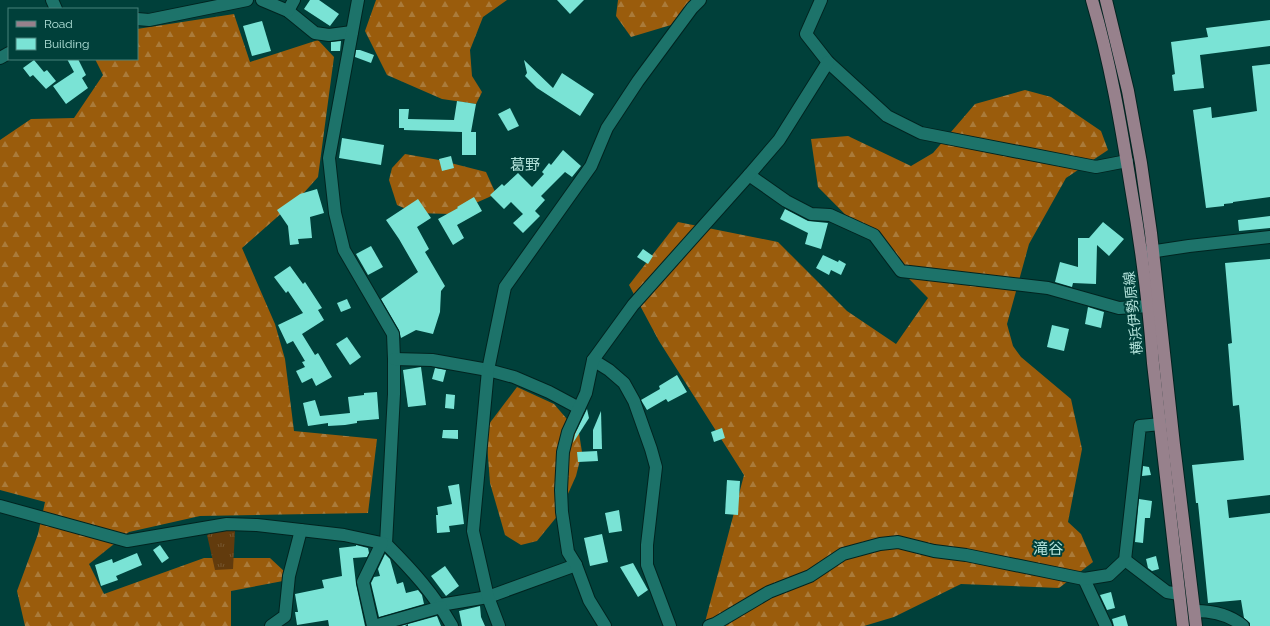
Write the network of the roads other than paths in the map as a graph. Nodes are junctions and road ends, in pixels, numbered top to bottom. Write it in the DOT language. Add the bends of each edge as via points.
graph roads {
  1 [pos="247,0"];
  2 [pos="262,0"];
  3 [pos="294,0"];
  4 [pos="358,0"];
  5 [pos="700,0"];
  6 [pos="821,0"];
  7 [pos="1092,0"];
  8 [pos="1106,0"];
  9 [pos="288,11"];
  10 [pos="138,19"];
  11 [pos="352,32"];
  12 [pos="828,62"];
  13 [pos="1127,161"];
  14 [pos="749,175"];
  15 [pos="1270,237"];
  16 [pos="1147,253"];
  17 [pos="1148,306"];
  18 [pos="394,359"];
  19 [pos="593,360"];
  20 [pos="488,370"];
  21 [pos="579,408"];
  22 [pos="1161,424"];
  23 [pos="0,506"];
  24 [pos="301,530"];
  25 [pos="384,544"];
  26 [pos="1125,560"];
  27 [pos="576,566"];
  28 [pos="1084,579"];
  29 [pos="1179,594"];
  30 [pos="488,597"];
  31 [pos="441,606"];
  32 [pos="1195,611"];
  33 [pos="271,626"];
  34 [pos="373,626"];
  35 [pos="452,626"];
  36 [pos="499,626"];
  37 [pos="605,626"];
  38 [pos="670,626"];
  39 [pos="708,626"];
  40 [pos="1106,626"];
  41 [pos="1183,626"];
  42 [pos="1196,626"];
  43 [pos="1243,626"];
  1 -- 10 [label="street" via="149,20"];
  2 -- 9 [label="street"];
  3 -- 9 [label="street"];
  4 -- 11 [label="street"];
  5 -- 20 [label="street" via="638,81 608,128 591,166 505,287"];
  6 -- 12 [label="street" via="806,34"];
  7 -- 13 [label="main road, 横浜伊勢原線" via="1115,92"];
  8 -- 16 [label="main road, 横浜伊勢原線" via="1128,91 1141,163"];
  9 -- 11 [label="street" via="315,33 329,35"];
  11 -- 18 [label="street" via="329,158 335,213 344,250 393,334"];
  12 -- 13 [label="street" via="887,116 921,133 1096,167"];
  12 -- 14 [label="street" via="779,140"];
  13 -- 16 [label="main road, 横浜伊勢原線"];
  14 -- 17 [label="street" via="786,201 811,214 830,215 874,235 901,271 1048,288 1119,308"];
  14 -- 19 [label="street" via="633,305"];
  15 -- 16 [label="street"];
  16 -- 17 [label="main road, 横浜伊勢原線"];
  16 -- 32 [label="main road, 横浜伊勢原線"];
  17 -- 22 [label="main road, 横浜伊勢原線"];
  18 -- 20 [label="street" via="432,360"];
  18 -- 25 [label="street"];
  19 -- 21 [label="street" via="586,393"];
  19 -- 38 [label="street" via="610,370 624,383 634,401 651,449 656,467 647,565"];
  20 -- 21 [label="street" via="514,377"];
  20 -- 30 [label="street" via="473,531"];
  21 -- 27 [label="street" via="568,432 563,452 561,490 564,534 568,552"];
  22 -- 26 [label="street" via="1140,426"];
  22 -- 29 [label="main road, 横浜伊勢原線"];
  23 -- 24 [label="street" via="127,541 227,524 257,524"];
  24 -- 25 [label="street" via="344,535"];
  24 -- 33 [label="street" via="289,576 285,616"];
  25 -- 31 [label="street" via="409,566"];
  25 -- 34 [label="street" via="363,582"];
  26 -- 28 [label="street" via="1109,575"];
  26 -- 29 [label="street" via="1167,592"];
  27 -- 30 [label="street"];
  27 -- 37 [label="street" via="589,600"];
  28 -- 39 [label="street" via="898,542 880,544 843,554 810,576 769,592"];
  28 -- 40 [label="street"];
  29 -- 41 [label="main road, 横浜伊勢原線"];
  30 -- 31 [label="street"];
  30 -- 36 [label="street"];
  31 -- 34 [label="street"];
  31 -- 35 [label="street"];
  32 -- 42 [label="main road, 横浜伊勢原線"];
  32 -- 43 [label="street" via="1222,615"];
}
